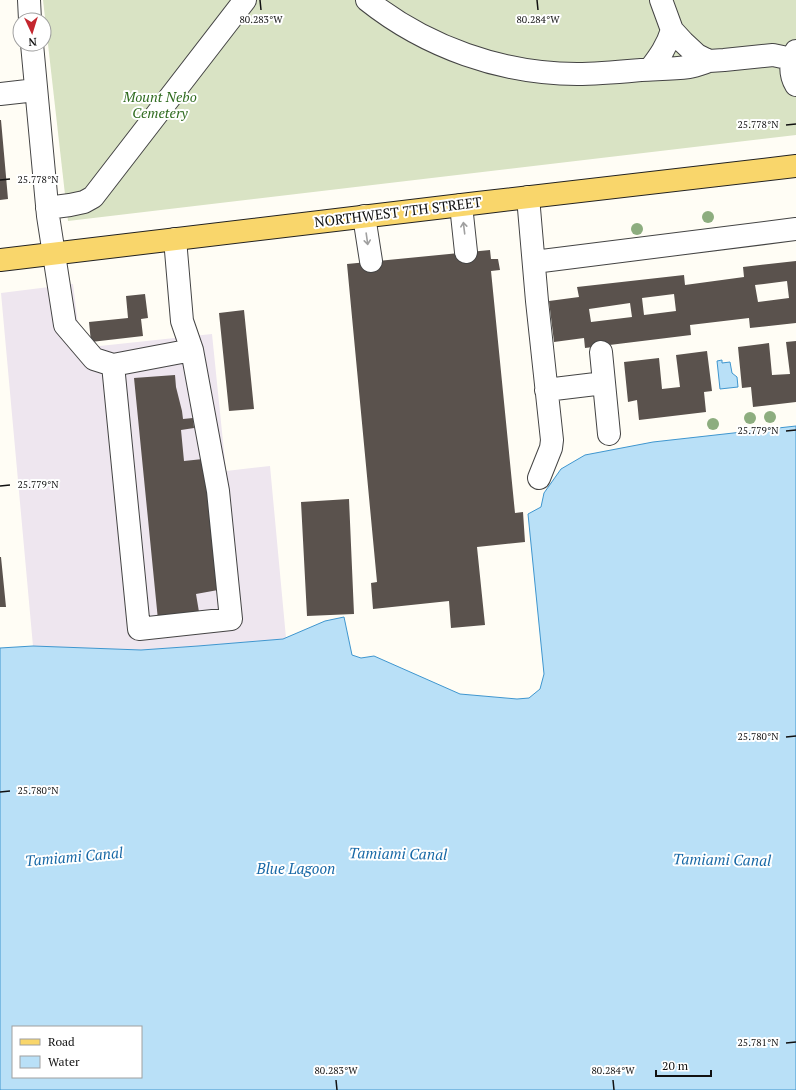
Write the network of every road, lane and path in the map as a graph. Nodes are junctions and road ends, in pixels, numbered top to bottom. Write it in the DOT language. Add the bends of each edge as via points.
graph roads {
  1 [pos="28,0"];
  2 [pos="245,0"];
  3 [pos="367,0"];
  4 [pos="661,0"];
  5 [pos="29,12"];
  6 [pos="672,30"];
  7 [pos="33,52"];
  8 [pos="794,55"];
  9 [pos="709,61"];
  10 [pos="650,69"];
  11 [pos="796,85"];
  12 [pos="36,90"];
  13 [pos="0,94"];
  14 [pos="796,166"];
  15 [pos="528,197"];
  16 [pos="461,205"];
  17 [pos="47,208"];
  18 [pos="364,216"];
  19 [pos="796,229"];
  20 [pos="175,239"];
  21 [pos="466,252"];
  22 [pos="54,254"];
  23 [pos="0,260"];
  24 [pos="371,261"];
  25 [pos="534,262"];
  26 [pos="192,350"];
  27 [pos="601,352"];
  28 [pos="113,365"];
  29 [pos="604,383"];
  30 [pos="546,390"];
  31 [pos="609,434"];
  32 [pos="539,478"];
  1 -- 5 [label="street"];
  2 -- 17 [label="street" via="93,197 70,206"];
  3 -- 10 [label="street" via="392,19 430,40 477,59 500,65 576,74"];
  4 -- 6 [label="street"];
  6 -- 9 [label="street" via="698,55"];
  6 -- 10 [label="street" via="668,42"];
  7 -- 12 [label="street"];
  8 -- 9 [label="street"];
  8 -- 11 [label="street" via="790,68"];
  9 -- 10 [label="street" via="689,67"];
  12 -- 13 [label="street"];
  12 -- 17 [label="street"];
  14 -- 15 [label="main road, NORTHWEST 7TH STREET"];
  15 -- 16 [label="main road, NORTHWEST 7TH STREET"];
  15 -- 25 [label="street"];
  16 -- 18 [label="main road, NORTHWEST 7TH STREET"];
  21 -- 16 [label="street, one-way"];
  17 -- 22 [label="street"];
  18 -- 20 [label="main road, NORTHWEST 7TH STREET"];
  18 -- 24 [label="street, one-way"];
  19 -- 25 [label="street"];
  20 -- 22 [label="main road, NORTHWEST 7TH STREET"];
  20 -- 26 [label="street" via="182,321"];
  22 -- 23 [label="main road, NORTHWEST 7TH STREET"];
  22 -- 28 [label="street" via="65,324 94,359"];
  25 -- 30 [label="street"];
  26 -- 28 [label="street"];
  26 -- 28 [label="street" via="218,491 231,619 138,629"];
  27 -- 29 [label="street"];
  29 -- 30 [label="street"];
  29 -- 31 [label="street"];
  30 -- 32 [label="street" via="552,440"];
}
